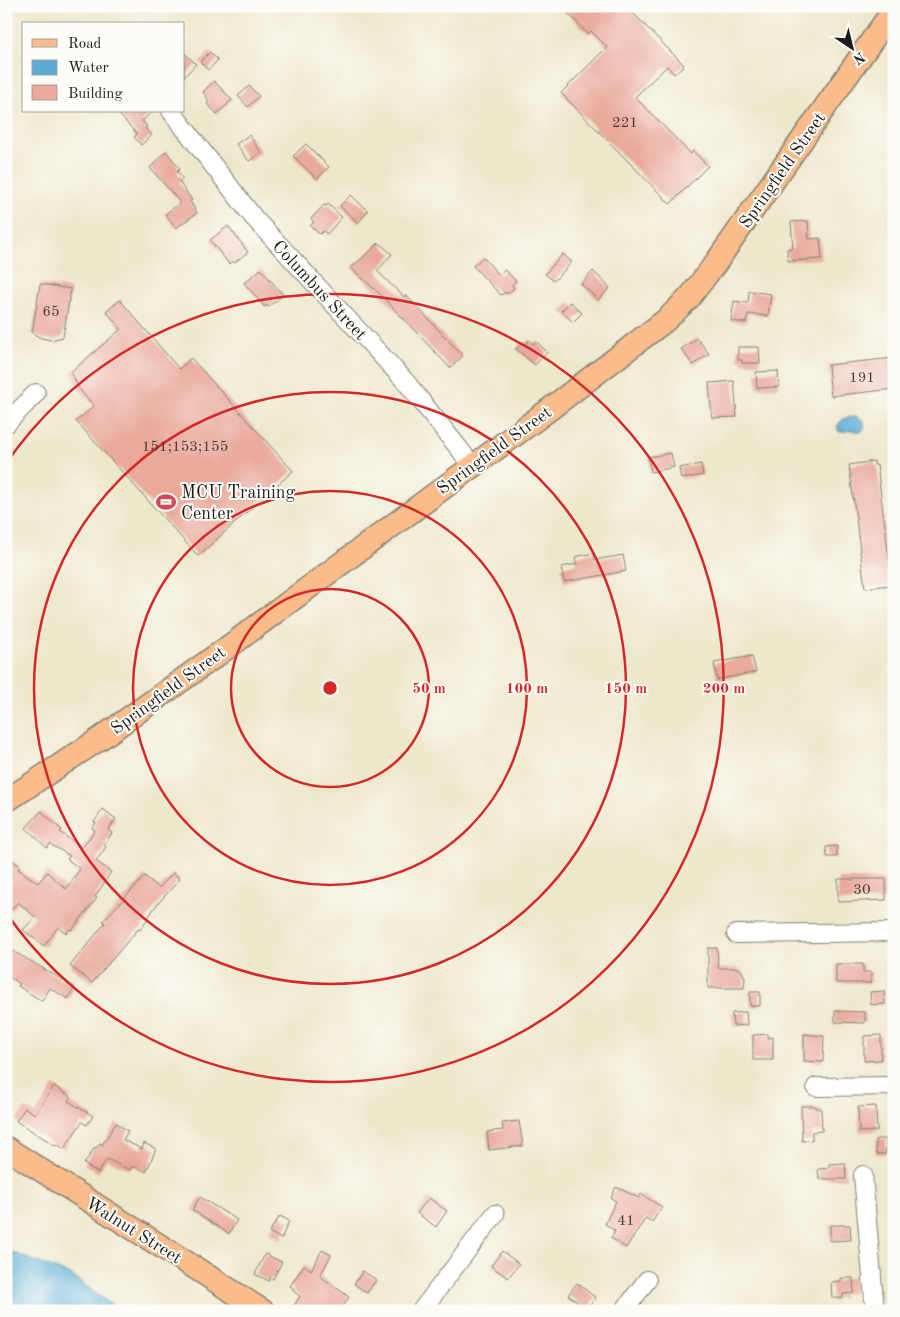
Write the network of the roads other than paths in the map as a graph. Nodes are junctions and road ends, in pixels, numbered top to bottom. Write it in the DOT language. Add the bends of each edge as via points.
graph roads {
  1 [pos="894,9"];
  2 [pos="172,112"];
  3 [pos="36,393"];
  4 [pos="6,424"];
  5 [pos="473,466"];
  6 [pos="6,801"];
  7 [pos="894,932"];
  8 [pos="736,934"];
  9 [pos="894,1086"];
  10 [pos="816,1088"];
  11 [pos="6,1148"];
  12 [pos="863,1175"];
  13 [pos="494,1214"];
  14 [pos="647,1280"];
  15 [pos="263,1311"];
  16 [pos="421,1311"];
  17 [pos="624,1311"];
  18 [pos="874,1311"];
  1 -- 5 [label="main road, Springfield Street" via="689,298 618,358"];
  2 -- 5 [label="street, Columbus Street" via="254,218 406,382"];
  3 -- 4 [label="street"];
  5 -- 6 [label="main road, Springfield Street" via="232,645 66,763"];
  7 -- 8 [label="street"];
  9 -- 10 [label="street"];
  11 -- 15 [label="main road, Walnut Street"];
  12 -- 18 [label="street"];
  13 -- 16 [label="street"];
  14 -- 17 [label="street"];
}
